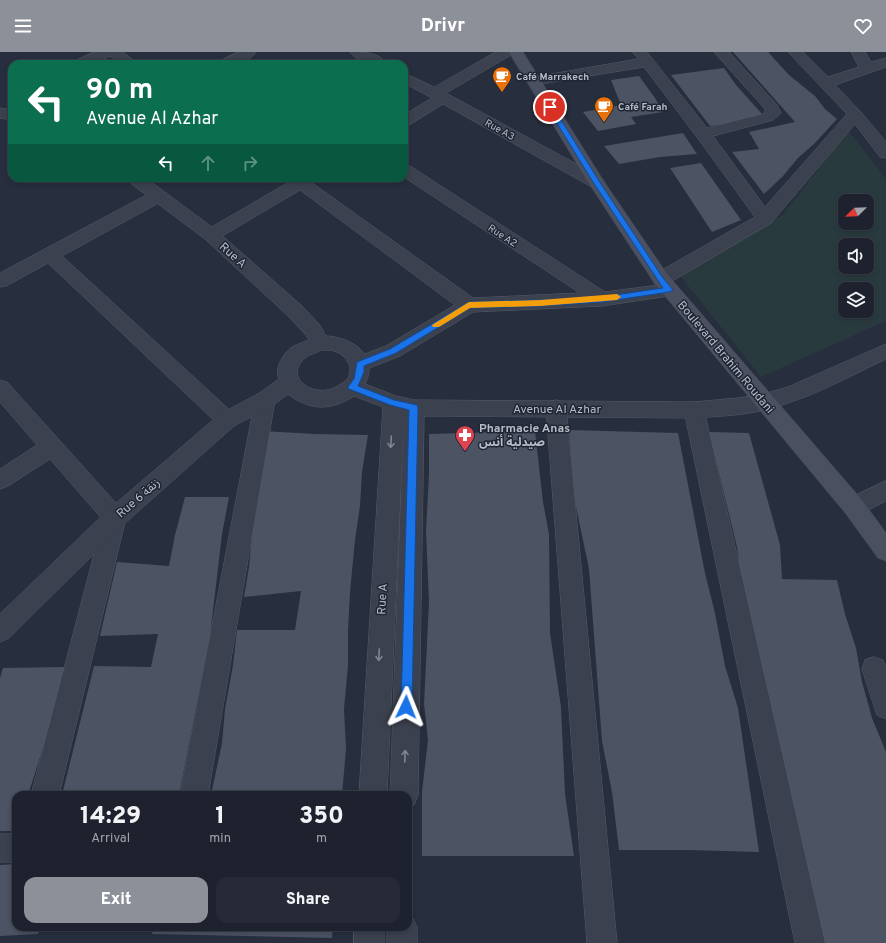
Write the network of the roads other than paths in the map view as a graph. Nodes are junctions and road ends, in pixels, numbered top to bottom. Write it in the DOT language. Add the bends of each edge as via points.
graph roads {
  1 [pos="106,52"];
  2 [pos="114,52"];
  3 [pos="249,52"];
  4 [pos="357,52"];
  5 [pos="506,52"];
  6 [pos="516,52"];
  7 [pos="721,52"];
  8 [pos="795,52"];
  9 [pos="858,52"];
  10 [pos="644,57"];
  11 [pos="89,60"];
  12 [pos="125,60"];
  13 [pos="231,60"];
  14 [pos="372,60"];
  15 [pos="886,62"];
  16 [pos="868,68"];
  17 [pos="408,79"];
  18 [pos="534,81"];
  19 [pos="826,83"];
  20 [pos="440,95"];
  21 [pos="855,114"];
  22 [pos="408,119"];
  23 [pos="886,125"];
  24 [pos="869,132"];
  25 [pos="703,134"];
  26 [pos="886,153"];
  27 [pos="408,173"];
  28 [pos="140,182"];
  29 [pos="298,182"];
  30 [pos="304,182"];
  31 [pos="596,182"];
  32 [pos="158,196"];
  33 [pos="765,219"];
  34 [pos="211,235"];
  35 [pos="49,254"];
  36 [pos="2,277"];
  37 [pos="665,285"];
  38 [pos="602,299"];
  39 [pos="469,305"];
  40 [pos="320,343"];
  41 [pos="886,351"];
  42 [pos="360,364"];
  43 [pos="289,382"];
  44 [pos="352,387"];
  45 [pos="0,388"];
  46 [pos="265,400"];
  47 [pos="765,402"];
  48 [pos="403,405"];
  49 [pos="556,408"];
  50 [pos="694,410"];
  51 [pos="227,420"];
  52 [pos="52,446"];
  53 [pos="0,480"];
  54 [pos="886,490"];
  55 [pos="854,507"];
  56 [pos="115,518"];
  57 [pos="886,551"];
  58 [pos="409,619"];
  59 [pos="381,621"];
  60 [pos="0,630"];
  61 [pos="874,669"];
  62 [pos="886,706"];
  63 [pos="46,791"];
  64 [pos="195,791"];
  65 [pos="372,791"];
  66 [pos="404,791"];
  67 [pos="0,848"];
  68 [pos="12,848"];
  69 [pos="369,931"];
  70 [pos="402,931"];
  71 [pos="369,943"];
  72 [pos="402,943"];
  73 [pos="602,943"];
  74 [pos="810,943"];
  1 -- 11 [label="street"];
  2 -- 12 [label="street"];
  3 -- 13 [label="street"];
  4 -- 14 [label="street"];
  5 -- 20 [label="street"];
  6 -- 18 [label="main road, Boulevard Brahim Roudani"];
  7 -- 25 [label="street" via="772,108 773,113 768,117"];
  8 -- 19 [label="street"];
  9 -- 16 [label="street"];
  10 -- 18 [label="street"];
  10 -- 25 [label="street"];
  15 -- 16 [label="street"];
  16 -- 19 [label="street"];
  17 -- 20 [label="street, Rue A3"];
  18 -- 31 [label="main road, Boulevard Brahim Roudani"];
  19 -- 21 [label="street"];
  20 -- 22 [label="street"];
  20 -- 31 [label="street, Rue A3"];
  21 -- 24 [label="street"];
  21 -- 33 [label="street"];
  23 -- 24 [label="street"];
  24 -- 26 [label="street"];
  25 -- 33 [label="street"];
  27 -- 38 [label="street, Rue A2"];
  28 -- 32 [label="street, Rue A"];
  29 -- 34 [label="street"];
  30 -- 39 [label="street"];
  31 -- 37 [label="main road, Boulevard Brahim Roudani"];
  32 -- 34 [label="street, Rue A"];
  32 -- 35 [label="street"];
  33 -- 37 [label="street"];
  34 -- 40 [label="street, Rue A" via="296,311"];
  35 -- 36 [label="street"];
  35 -- 51 [label="street"];
  37 -- 38 [label="street"];
  37 -- 47 [label="main road, Boulevard Brahim Roudani"];
  38 -- 39 [label="street"];
  39 -- 42 [label="street" via="393,351"];
  40 -- 42 [label="street" via="331,343 345,348 356,356"];
  40 -- 43 [label="street" via="300,351 293,358 288,365"];
  41 -- 47 [label="street, Avenue Al Azhar" via="806,387"];
  42 -- 44 [label="street" via="360,372"];
  43 -- 44 [label="street" via="304,396 317,399 343,394"];
  43 -- 46 [label="street, Rue 6 زنقة"];
  44 -- 48 [label="street, Avenue Al Azhar"];
  45 -- 52 [label="street"];
  46 -- 51 [label="street, Rue 6 زنقة"];
  46 -- 64 [label="street"];
  47 -- 50 [label="street, Avenue Al Azhar"];
  47 -- 55 [label="main road, Boulevard Brahim Roudani"];
  48 -- 49 [label="street, Avenue Al Azhar"];
  48 -- 58 [label="street"];
  48 -- 59 [label="street, Rue A, one-way"];
  49 -- 50 [label="street, Avenue Al Azhar"];
  49 -- 73 [label="street"];
  50 -- 74 [label="street"];
  51 -- 56 [label="street, Rue 6 زنقة"];
  52 -- 53 [label="street"];
  52 -- 56 [label="street"];
  54 -- 55 [label="street"];
  55 -- 57 [label="main road, Boulevard Brahim Roudani"];
  56 -- 60 [label="street, Rue 6 زنقة"];
  56 -- 63 [label="street"];
  58 -- 59 [label="street"];
  66 -- 58 [label="street, one-way"];
  59 -- 65 [label="street, Rue A, one-way"];
  61 -- 62 [label="street"];
  67 -- 68 [label="street"];
  69 -- 71 [label="street"];
  70 -- 72 [label="street"];
}
